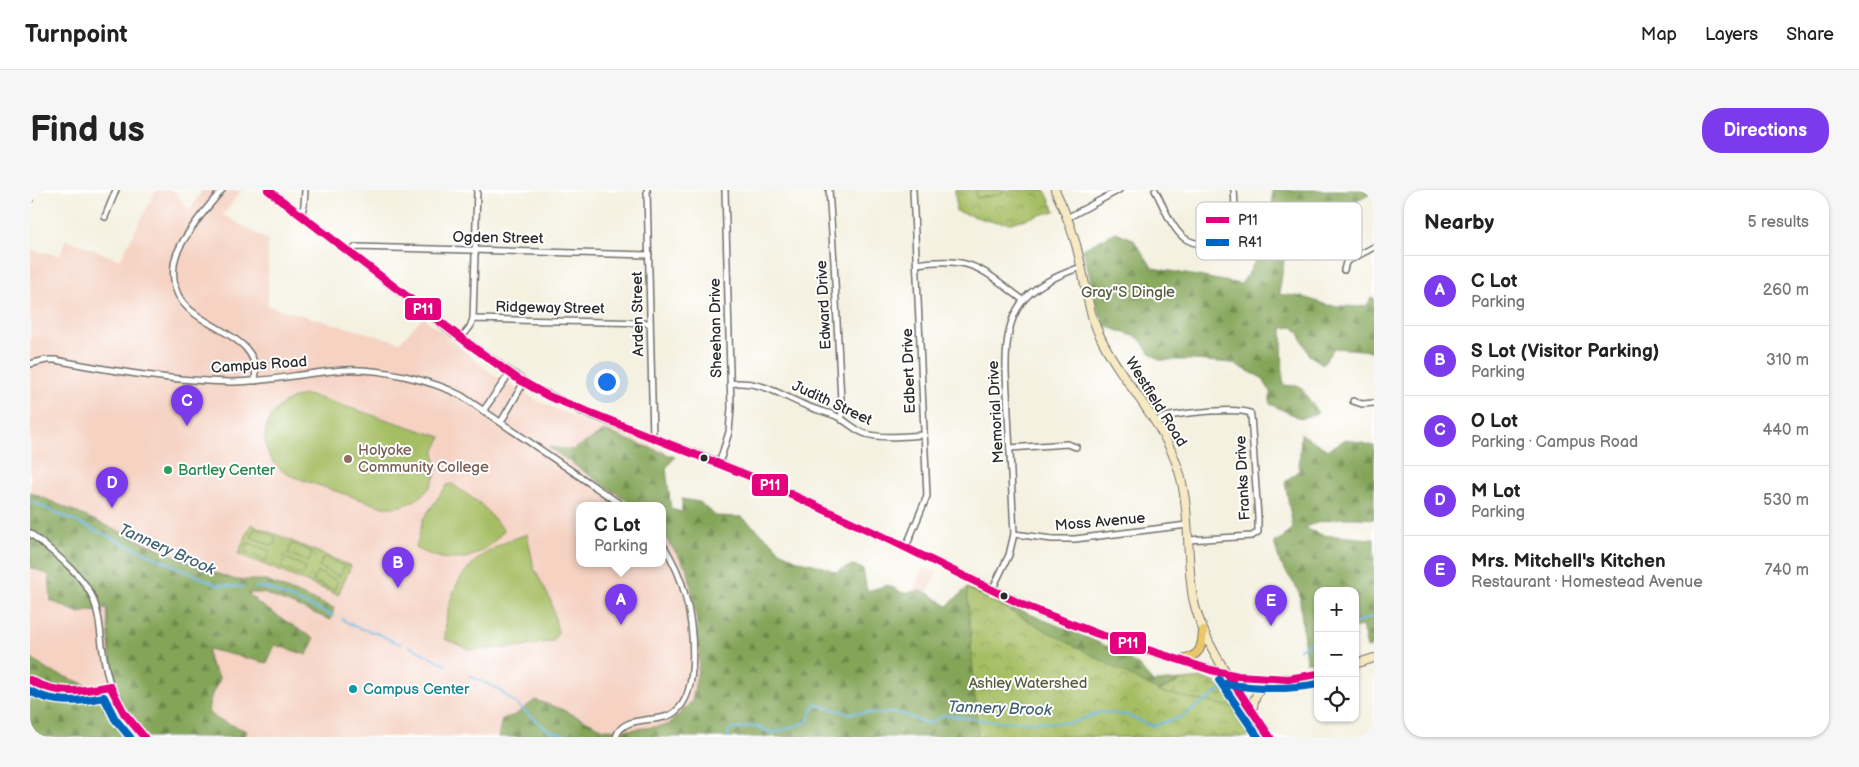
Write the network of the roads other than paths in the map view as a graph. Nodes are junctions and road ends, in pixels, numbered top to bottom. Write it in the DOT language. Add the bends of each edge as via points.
graph roads {
  1 [pos="30,190"];
  2 [pos="116,190"];
  3 [pos="222,190"];
  4 [pos="268,190"];
  5 [pos="305,190"];
  6 [pos="477,190"];
  7 [pos="647,190"];
  8 [pos="725,190"];
  9 [pos="829,190"];
  10 [pos="913,190"];
  11 [pos="1055,190"];
  12 [pos="1119,190"];
  13 [pos="1155,190"];
  14 [pos="30,199"];
  15 [pos="301,216"];
  16 [pos="105,217"];
  17 [pos="1067,218"];
  18 [pos="1196,242"];
  19 [pos="1374,247"];
  20 [pos="476,250"];
  21 [pos="350,253"];
  22 [pos="1362,253"];
  23 [pos="649,255"];
  24 [pos="1350,260"];
  25 [pos="917,264"];
  26 [pos="1082,267"];
  27 [pos="1344,270"];
  28 [pos="1023,300"];
  29 [pos="473,319"];
  30 [pos="650,323"];
  31 [pos="461,338"];
  32 [pos="30,364"];
  33 [pos="510,373"];
  34 [pos="255,380"];
  35 [pos="524,382"];
  36 [pos="730,384"];
  37 [pos="1353,402"];
  38 [pos="1374,403"];
  39 [pos="483,411"];
  40 [pos="842,420"];
  41 [pos="501,422"];
  42 [pos="1155,422"];
  43 [pos="924,436"];
  44 [pos="653,438"];
  45 [pos="1076,447"];
  46 [pos="1010,448"];
  47 [pos="719,464"];
  48 [pos="617,502"];
  49 [pos="1187,525"];
  50 [pos="30,533"];
  51 [pos="1014,534"];
  52 [pos="1188,540"];
  53 [pos="906,547"];
  54 [pos="666,551"];
  55 [pos="992,590"];
  56 [pos="1203,631"];
  57 [pos="1374,658"];
  58 [pos="1181,661"];
  59 [pos="1359,663"];
  60 [pos="1226,674"];
  61 [pos="1314,675"];
  62 [pos="1275,679"];
  63 [pos="30,680"];
  64 [pos="110,686"];
  65 [pos="1253,713"];
  66 [pos="144,737"];
  67 [pos="616,737"];
  68 [pos="1270,737"];
  1 -- 14 [label="street"];
  2 -- 16 [label="street"];
  3 -- 34 [label="street" via="179,250 174,284 178,297 189,309 249,351 256,366"];
  4 -- 15 [label="main road"];
  5 -- 15 [label="street"];
  6 -- 20 [label="street"];
  7 -- 23 [label="street, Arden Street"];
  8 -- 36 [label="street, Sheehan Drive"];
  9 -- 40 [label="street, Edward Drive"];
  10 -- 25 [label="street, Edbert Drive"];
  11 -- 17 [label="main road, Westfield Road"];
  12 -- 17 [label="street"];
  13 -- 18 [label="street" via="1180,234"];
  15 -- 21 [label="main road"];
  17 -- 26 [label="main road, Westfield Road"];
  19 -- 22 [label="street"];
  20 -- 21 [label="street, Ogden Street" via="356,247"];
  20 -- 23 [label="street, Ogden Street"];
  20 -- 29 [label="street"];
  21 -- 31 [label="main road"];
  23 -- 30 [label="street, Arden Street"];
  24 -- 27 [label="street"];
  25 -- 28 [label="street" via="944,261 969,264 991,275"];
  25 -- 43 [label="street, Edbert Drive"];
  26 -- 28 [label="street, Memorial Drive" via="1038,286"];
  26 -- 42 [label="main road, Westfield Road" via="1099,333"];
  28 -- 46 [label="street, Memorial Drive" via="1010,324 1006,342"];
  29 -- 30 [label="street, Ridgeway Street"];
  29 -- 31 [label="street, Ridgeway Street"];
  30 -- 44 [label="street, Arden Street"];
  31 -- 33 [label="main road"];
  32 -- 34 [label="street, Campus Road" via="55,360 177,379"];
  33 -- 35 [label="main road"];
  33 -- 39 [label="street"];
  34 -- 39 [label="street, Campus Road" via="338,371 375,371 444,388"];
  35 -- 41 [label="street"];
  35 -- 44 [label="main road" via="564,403"];
  36 -- 40 [label="street, Judith Street" via="748,383 777,391"];
  36 -- 47 [label="street, Sheehan Drive" via="730,426"];
  37 -- 38 [label="street"];
  39 -- 41 [label="street, Campus Road"];
  40 -- 43 [label="street, Judith Street" via="874,436"];
  41 -- 48 [label="street, Campus Road"];
  42 -- 49 [label="main road, Westfield Road" via="1169,445 1179,472"];
  42 -- 52 [label="street, Franks Drive" via="1170,416 1222,411 1248,412 1250,415 1258,532 1252,536"];
  43 -- 53 [label="street, Edbert Drive" via="927,496"];
  44 -- 47 [label="main road"];
  45 -- 46 [label="street" via="1066,444"];
  46 -- 51 [label="street, Memorial Drive"];
  47 -- 53 [label="main road"];
  49 -- 51 [label="street, Moss Avenue" via="1075,539"];
  49 -- 52 [label="main road, Westfield Road"];
  50 -- 64 [label="street" via="75,572 90,592 98,612"];
  51 -- 55 [label="street, Memorial Drive" via="1009,555"];
  52 -- 56 [label="main road, Westfield Road" via="1192,590"];
  53 -- 55 [label="main road"];
  54 -- 67 [label="street" via="688,605 692,667 688,690 675,713 665,718 628,724 619,729"];
  55 -- 58 [label="main road" via="1073,625"];
  56 -- 58 [label="main road" via="1198,652"];
  56 -- 60 [label="main road, Westfield Road"];
  57 -- 59 [label="main road"];
  58 -- 60 [label="main road"];
  60 -- 62 [label="main road"];
  60 -- 65 [label="main road, Westfield Road"];
  61 -- 62 [label="main road"];
  62 -- 65 [label="main road" via="1258,691 1252,705"];
  63 -- 64 [label="street" via="47,689 66,693"];
  64 -- 66 [label="street" via="121,710"];
  65 -- 68 [label="main road, Westfield Road"];
}
